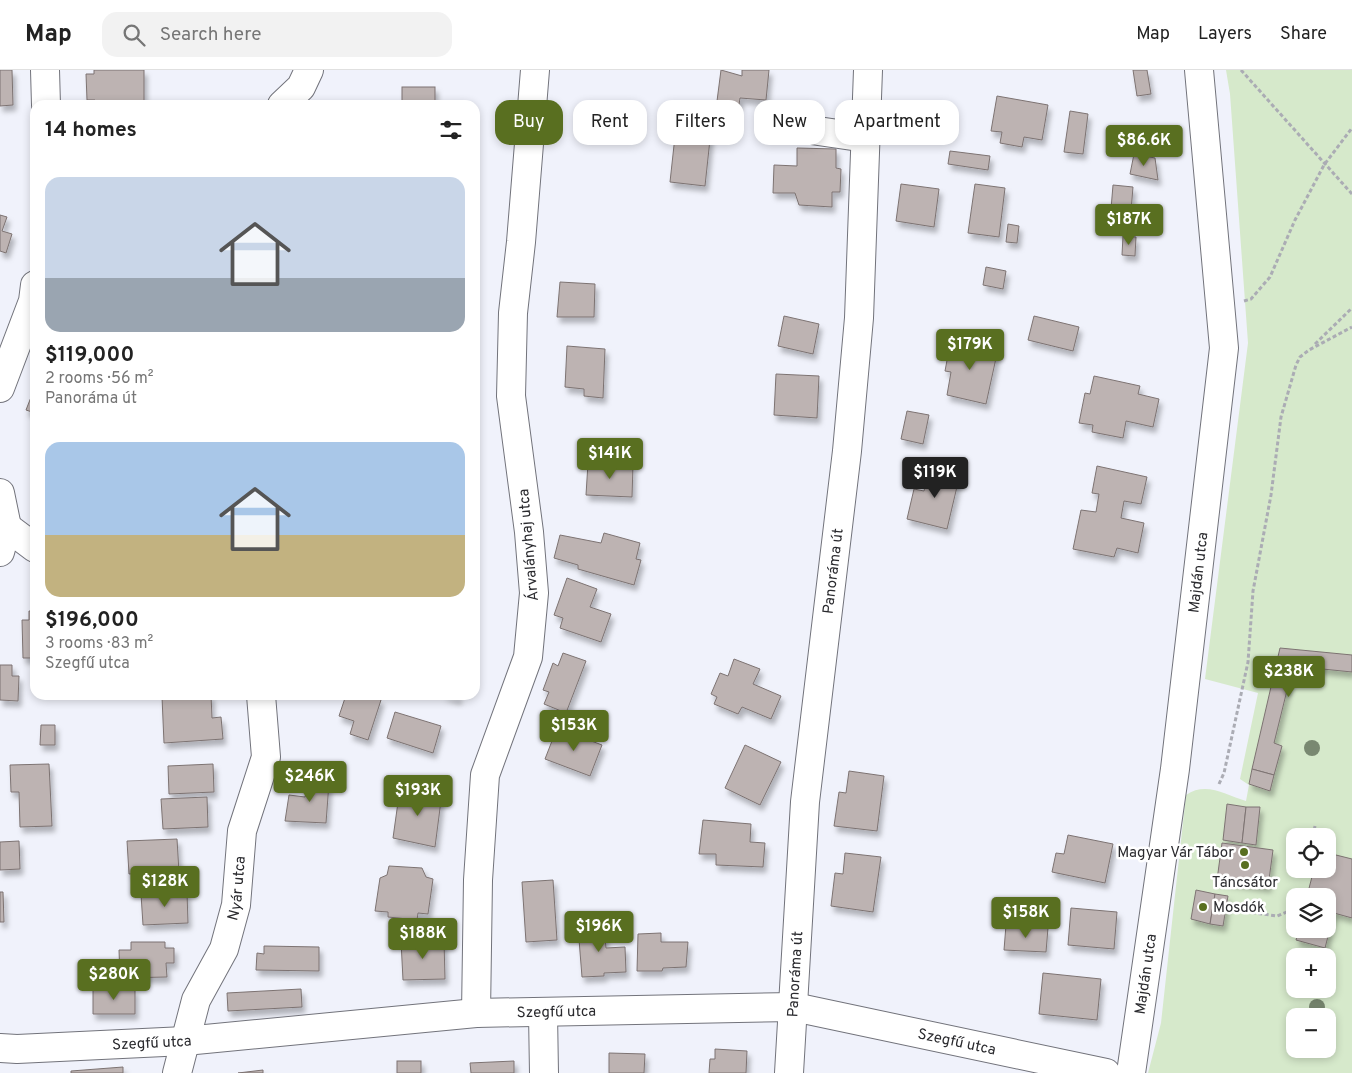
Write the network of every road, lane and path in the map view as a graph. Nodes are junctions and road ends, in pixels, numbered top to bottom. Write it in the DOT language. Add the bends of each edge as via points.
graph roads {
  1 [pos="45,70"];
  2 [pos="309,70"];
  3 [pos="535,70"];
  4 [pos="868,70"];
  5 [pos="1199,70"];
  6 [pos="1241,70"];
  7 [pos="46,100"];
  8 [pos="287,100"];
  9 [pos="867,100"];
  10 [pos="1352,128"];
  11 [pos="866,145"];
  12 [pos="1324,165"];
  13 [pos="1352,194"];
  14 [pos="1352,308"];
  15 [pos="30,309"];
  16 [pos="1220,309"];
  17 [pos="1352,327"];
  18 [pos="1309,350"];
  19 [pos="0,388"];
  20 [pos="0,492"];
  21 [pos="4,540"];
  22 [pos="30,547"];
  23 [pos="262,700"];
  24 [pos="1219,784"];
  25 [pos="1226,910"];
  26 [pos="1286,912"];
  27 [pos="794,1007"];
  28 [pos="476,1013"];
  29 [pos="543,1013"];
  30 [pos="185,1041"];
  31 [pos="0,1048"];
  32 [pos="177,1073"];
  33 [pos="544,1073"];
  34 [pos="789,1073"];
  35 [pos="1106,1073"];
  36 [pos="1131,1073"];
  1 -- 7 [label="street"];
  2 -- 8 [label="street" via="301,86"];
  3 -- 28 [label="street, Árvalányhaj utca" via="513,313 511,396 534,593 528,657 484,775"];
  4 -- 9 [label="street, Panoráma út"];
  5 -- 16 [label="street, Majdán utca"];
  6 -- 12 [label="path"];
  10 -- 12 [label="path"];
  11 -- 27 [label="street, Panoráma út" via="859,318 847,451 805,802"];
  12 -- 13 [label="path"];
  12 -- 16 [label="path" via="1270,277 1251,299"];
  14 -- 18 [label="path"];
  15 -- 19 [label="street"];
  16 -- 36 [label="street, Majdán utca" via="1224,348 1177,750"];
  17 -- 18 [label="path"];
  18 -- 24 [label="path" via="1300,356 1296,365 1281,417 1271,496 1253,591 1248,662"];
  20 -- 21 [label="street"];
  21 -- 22 [label="street"];
  23 -- 30 [label="street, Nyár utca" via="266,757 242,831 236,905 224,949 196,1000"];
  25 -- 26 [label="path" via="1277,916"];
  27 -- 29 [label="street, Szegfű utca"];
  27 -- 34 [label="street, Panoráma út"];
  27 -- 35 [label="street, Szegfű utca"];
  28 -- 29 [label="street, Szegfű utca"];
  28 -- 30 [label="street, Szegfű utca"];
  29 -- 33 [label="street"];
  30 -- 31 [label="street, Szegfű utca"];
  30 -- 32 [label="street, Nyár utca"];
}
